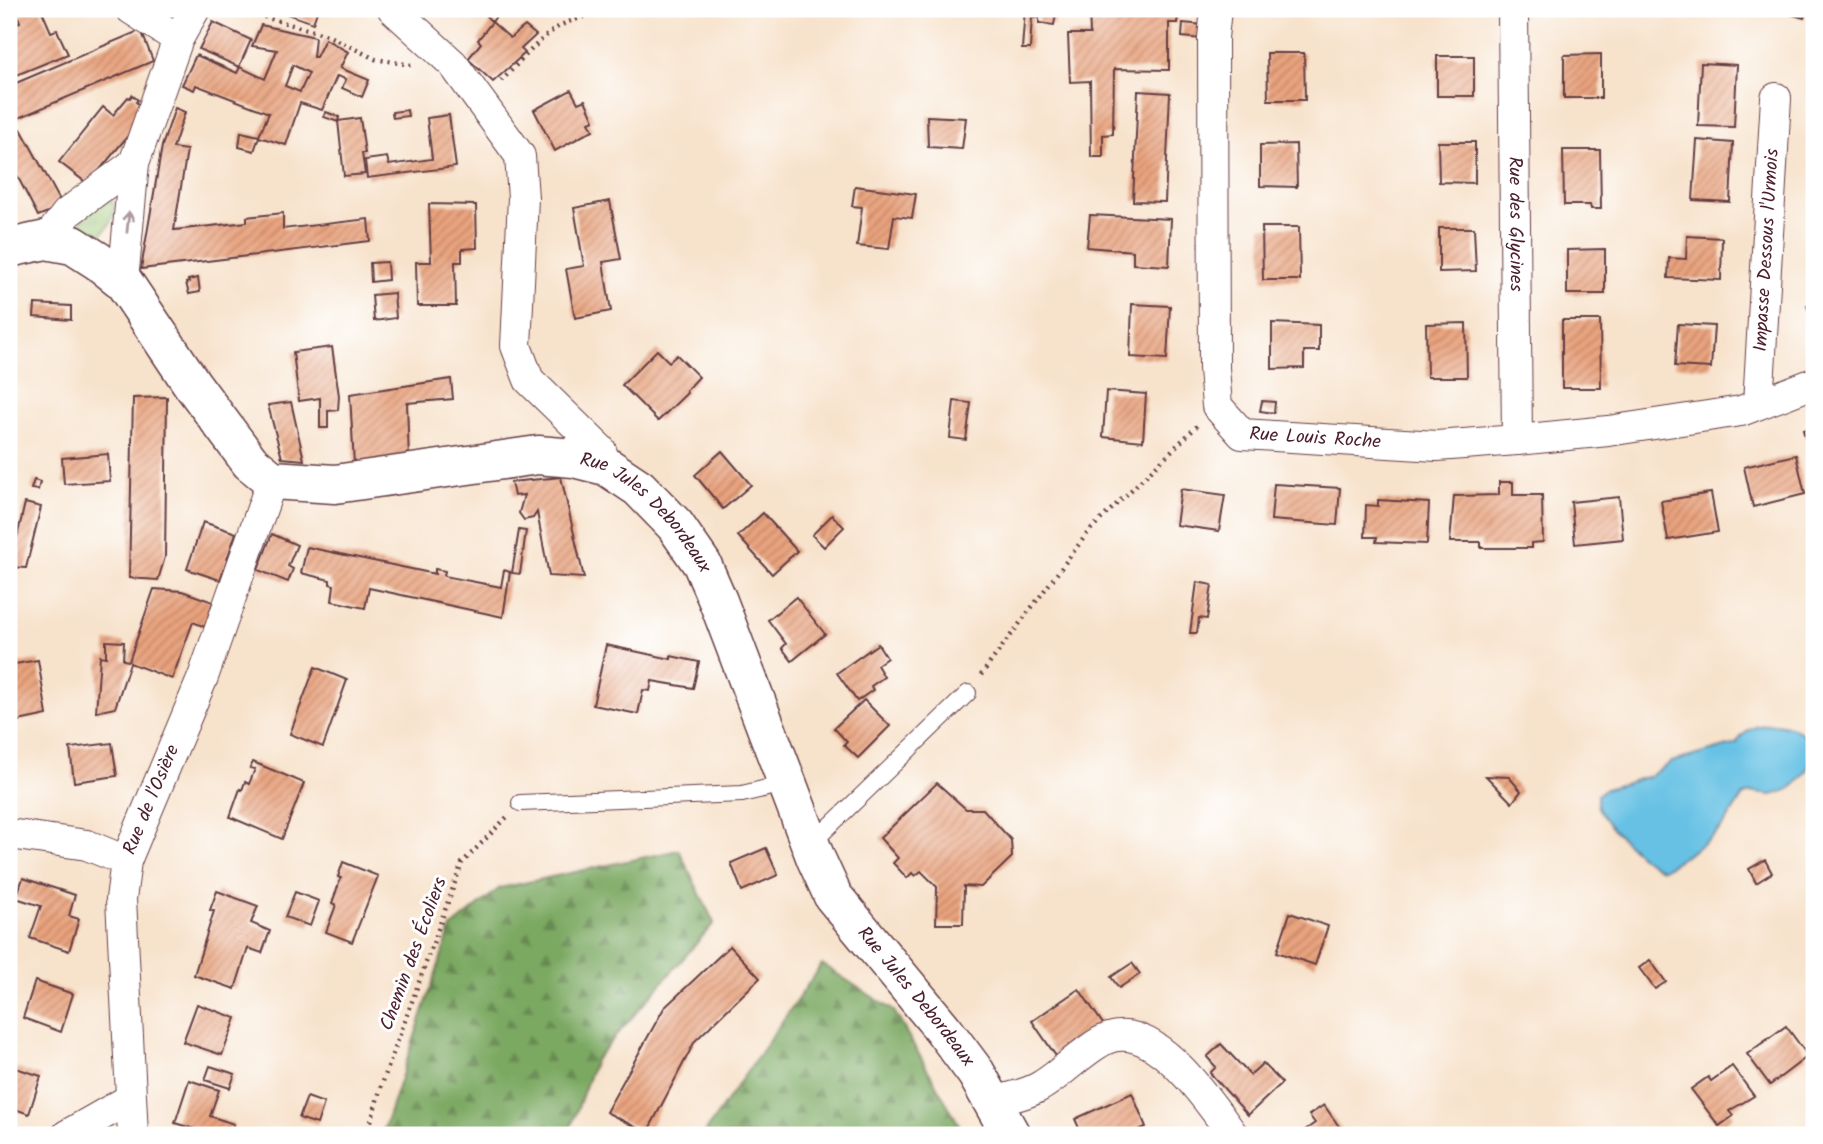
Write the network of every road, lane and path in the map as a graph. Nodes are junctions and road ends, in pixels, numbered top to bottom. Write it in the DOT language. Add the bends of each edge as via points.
graph roads {
  1 [pos="131,9"];
  2 [pos="195,9"];
  3 [pos="237,9"];
  4 [pos="393,9"];
  5 [pos="598,9"];
  6 [pos="1216,9"];
  7 [pos="1513,9"];
  8 [pos="178,39"];
  9 [pos="453,64"];
  10 [pos="1776,98"];
  11 [pos="481,102"];
  12 [pos="134,163"];
  13 [pos="46,240"];
  14 [pos="9,248"];
  15 [pos="123,281"];
  16 [pos="1814,383"];
  17 [pos="1758,404"];
  18 [pos="1217,405"];
  19 [pos="1517,440"];
  20 [pos="606,466"];
  21 [pos="272,480"];
  22 [pos="968,693"];
  23 [pos="788,783"];
  24 [pos="520,803"];
  25 [pos="9,834"];
  26 [pos="810,845"];
  27 [pos="126,861"];
  28 [pos="130,1099"];
  29 [pos="993,1102"];
  30 [pos="67,1135"];
  31 [pos="133,1135"];
  32 [pos="367,1135"];
  33 [pos="1011,1135"];
  34 [pos="1233,1135"];
  1 -- 8 [label="street"];
  2 -- 8 [label="street"];
  3 -- 9 [label="path" via="327,34 374,60 444,70"];
  4 -- 9 [label="street"];
  5 -- 11 [label="path" via="559,26"];
  6 -- 18 [label="street"];
  7 -- 19 [label="street, Rue des Glycines"];
  8 -- 12 [label="street"];
  9 -- 11 [label="street"];
  10 -- 17 [label="street, Impasse Dessous l'Urmois"];
  11 -- 20 [label="street" via="520,156 523,198 516,346 529,380 601,450"];
  12 -- 13 [label="street" via="67,213"];
  15 -- 12 [label="street, one-way"];
  13 -- 14 [label="street"];
  13 -- 15 [label="street" via="73,246"];
  15 -- 21 [label="street" via="250,462"];
  16 -- 17 [label="street, Rue Louis Roche"];
  17 -- 19 [label="street, Rue Louis Roche" via="1728,413 1608,431"];
  18 -- 19 [label="street, Rue Louis Roche" via="1242,434 1437,446"];
  18 -- 22 [label="path" via="1088,531"];
  20 -- 21 [label="street, Rue Jules Debordeaux" via="538,455 335,484"];
  20 -- 23 [label="street, Rue Jules Debordeaux" via="639,488 675,524 702,564"];
  21 -- 27 [label="street, Rue de l'Osière" via="203,677"];
  22 -- 26 [label="lane"];
  23 -- 24 [label="lane" via="742,794"];
  23 -- 26 [label="street, Rue Jules Debordeaux"];
  24 -- 32 [label="path, Chemin des Écoliers" via="462,863"];
  25 -- 27 [label="street" via="87,845"];
  26 -- 29 [label="street, Rue Jules Debordeaux" via="833,896 943,1029"];
  27 -- 28 [label="street, Rue de l'Osière" via="121,899"];
  28 -- 30 [label="street"];
  28 -- 31 [label="street, Rue de l'Osière"];
  29 -- 33 [label="street, Rue Jules Debordeaux"];
  29 -- 34 [label="street" via="1038,1088 1107,1038 1124,1034 1166,1055 1200,1088"];
}
